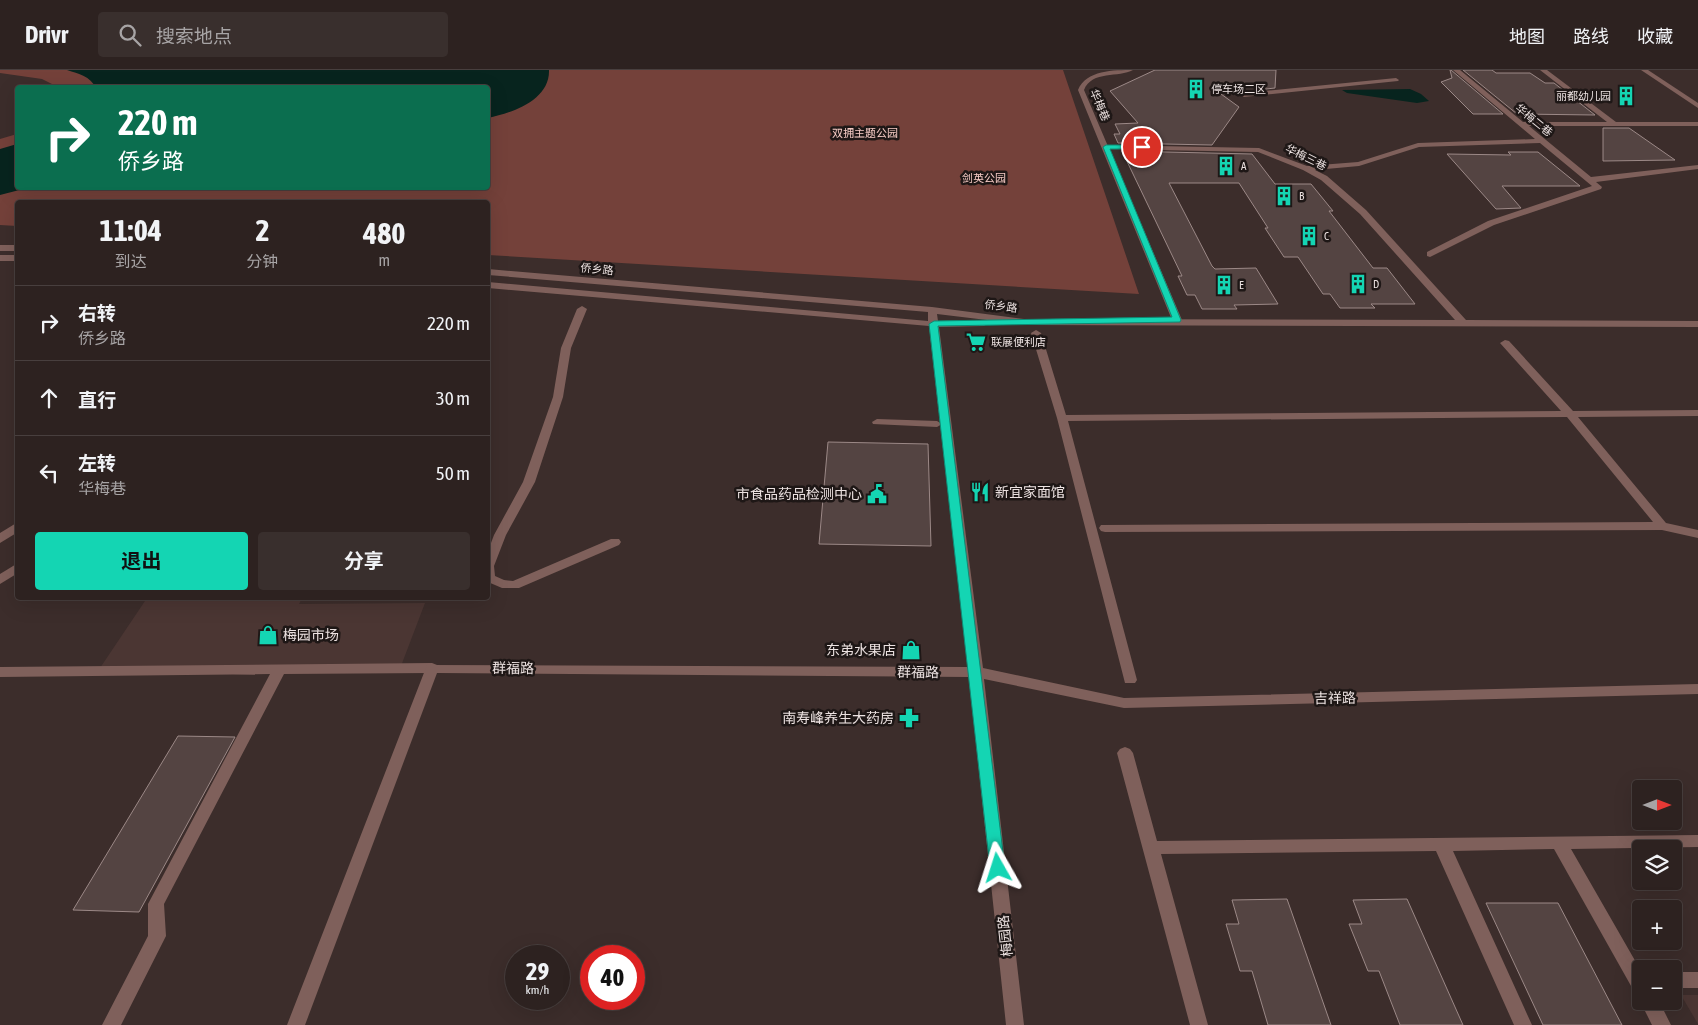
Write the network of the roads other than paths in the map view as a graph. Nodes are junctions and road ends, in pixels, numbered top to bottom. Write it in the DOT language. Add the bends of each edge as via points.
graph roads {
  1 [pos="1130,70"];
  2 [pos="1456,70"];
  3 [pos="1542,70"];
  4 [pos="1644,70"];
  5 [pos="1396,80"];
  6 [pos="1244,95"];
  7 [pos="1698,106"];
  8 [pos="1520,124"];
  9 [pos="1614,124"];
  10 [pos="1698,124"];
  11 [pos="1542,141"];
  12 [pos="1106,147"];
  13 [pos="1698,167"];
  14 [pos="1306,168"];
  15 [pos="1590,180"];
  16 [pos="0,248"];
  17 [pos="15,248"];
  18 [pos="1430,254"];
  19 [pos="0,258"];
  20 [pos="15,258"];
  21 [pos="490,272"];
  22 [pos="490,285"];
  23 [pos="582,309"];
  24 [pos="933,317"];
  25 [pos="1177,320"];
  26 [pos="1029,322"];
  27 [pos="1464,324"];
  28 [pos="1698,324"];
  29 [pos="1036,332"];
  30 [pos="1505,343"];
  31 [pos="1698,412"];
  32 [pos="1569,413"];
  33 [pos="1062,418"];
  34 [pos="876,422"];
  35 [pos="938,424"];
  36 [pos="1662,526"];
  37 [pos="15,528"];
  38 [pos="1105,528"];
  39 [pos="1698,534"];
  40 [pos="0,539"];
  41 [pos="615,542"];
  42 [pos="490,561"];
  43 [pos="15,569"];
  44 [pos="490,578"];
  45 [pos="0,580"];
  46 [pos="432,668"];
  47 [pos="280,669"];
  48 [pos="0,672"];
  49 [pos="976,672"];
  50 [pos="1130,680"];
  51 [pos="1698,688"];
  52 [pos="1125,753"];
  53 [pos="1698,841"];
  54 [pos="1558,842"];
  55 [pos="1441,843"];
  56 [pos="1151,848"];
  57 [pos="1632,969"];
  58 [pos="1682,980"];
  59 [pos="1698,980"];
  60 [pos="1654,1010"];
  61 [pos="111,1025"];
  62 [pos="296,1025"];
  63 [pos="1015,1025"];
  64 [pos="1199,1025"];
  65 [pos="1523,1025"];
  66 [pos="1662,1025"];
  1 -- 12 [label="street, 华梅巷" via="1088,79 1082,86"];
  2 -- 8 [label="street, 华梅二巷"];
  3 -- 9 [label="street"];
  4 -- 7 [label="street"];
  5 -- 6 [label="street"];
  8 -- 9 [label="street"];
  8 -- 11 [label="street, 华梅二巷"];
  9 -- 10 [label="street"];
  11 -- 14 [label="street" via="1418,145 1359,164"];
  11 -- 15 [label="street, 华梅二巷"];
  12 -- 14 [label="street, 华梅三巷" via="1259,150"];
  12 -- 25 [label="street, 华梅巷"];
  13 -- 15 [label="street"];
  14 -- 27 [label="street, 华梅三巷" via="1324,178 1363,212"];
  15 -- 18 [label="street, 华梅二巷" via="1598,187 1491,223"];
  16 -- 17 [label="street"];
  19 -- 20 [label="street"];
  21 -- 24 [label="street, 侨乡路"];
  22 -- 24 [label="street, 侨乡路"];
  23 -- 42 [label="street" via="566,348 558,398 529,482"];
  24 -- 26 [label="street, 侨乡路"];
  24 -- 26 [label="street, 侨乡路"];
  24 -- 49 [label="street, 梅园路"];
  25 -- 26 [label="street"];
  25 -- 27 [label="street"];
  27 -- 28 [label="street"];
  29 -- 33 [label="street"];
  30 -- 32 [label="street"];
  31 -- 32 [label="street"];
  32 -- 33 [label="street"];
  32 -- 36 [label="street"];
  33 -- 50 [label="street"];
  34 -- 35 [label="street"];
  36 -- 38 [label="street"];
  36 -- 39 [label="street"];
  37 -- 40 [label="street"];
  41 -- 44 [label="street" via="514,585"];
  43 -- 45 [label="street"];
  46 -- 47 [label="street, 群福路"];
  46 -- 49 [label="street, 群福路"];
  46 -- 62 [label="street"];
  47 -- 48 [label="street, 群福路"];
  47 -- 61 [label="street" via="156,904 156,936"];
  49 -- 51 [label="street, 吉祥路" via="1124,703"];
  49 -- 63 [label="street, 梅园路"];
  52 -- 56 [label="street"];
  53 -- 54 [label="street"];
  54 -- 55 [label="street"];
  54 -- 57 [label="street"];
  55 -- 56 [label="street"];
  55 -- 65 [label="street"];
  56 -- 64 [label="street"];
  58 -- 59 [label="street"];
  60 -- 66 [label="street"];
}
